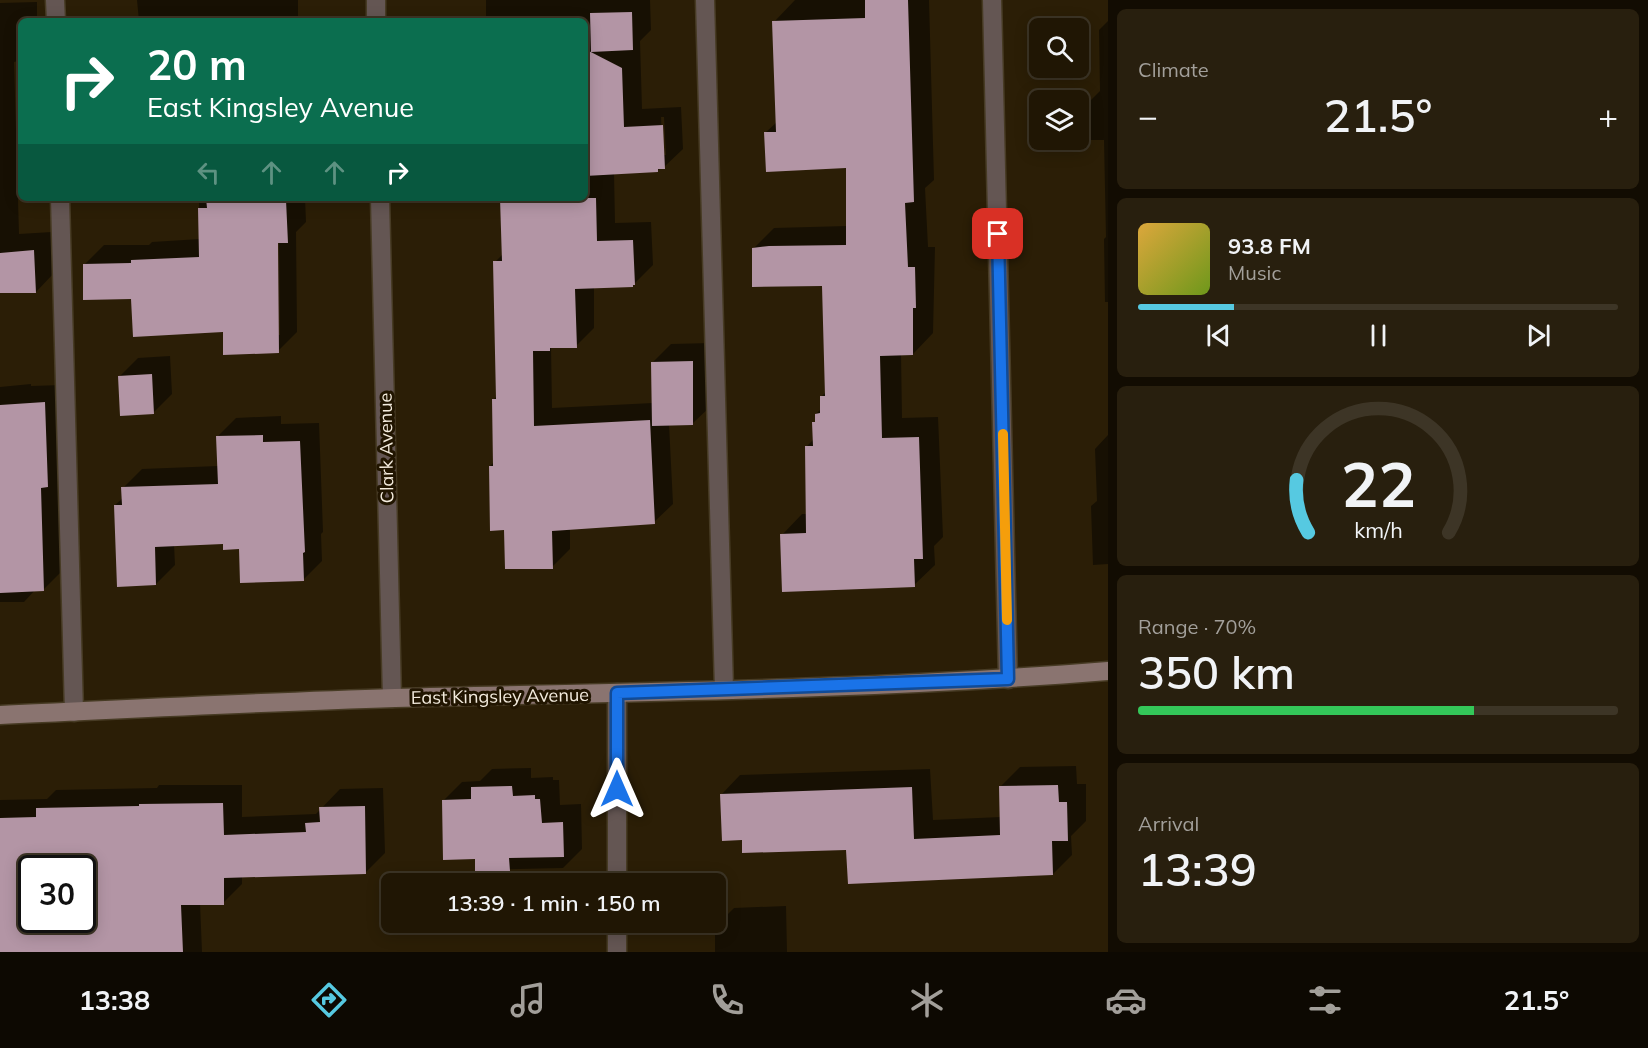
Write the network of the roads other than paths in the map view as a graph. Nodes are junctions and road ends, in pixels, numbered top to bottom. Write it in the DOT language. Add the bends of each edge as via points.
graph roads {
  1 [pos="55,0"];
  2 [pos="376,0"];
  3 [pos="705,0"];
  4 [pos="992,0"];
  5 [pos="56,18"];
  6 [pos="376,18"];
  7 [pos="60,201"];
  8 [pos="380,201"];
  9 [pos="1108,671"];
  10 [pos="1008,679"];
  11 [pos="724,689"];
  12 [pos="617,693"];
  13 [pos="392,698"];
  14 [pos="74,712"];
  15 [pos="0,715"];
  16 [pos="617,873"];
  17 [pos="617,933"];
  18 [pos="617,952"];
  1 -- 5 [label="street"];
  2 -- 6 [label="street"];
  3 -- 11 [label="street"];
  4 -- 10 [label="street"];
  7 -- 14 [label="street"];
  8 -- 13 [label="street, Clark Avenue"];
  9 -- 10 [label="street, East Kingsley Avenue"];
  10 -- 11 [label="street, East Kingsley Avenue"];
  11 -- 12 [label="street, East Kingsley Avenue"];
  12 -- 13 [label="street, East Kingsley Avenue"];
  12 -- 16 [label="street"];
  13 -- 14 [label="street, East Kingsley Avenue"];
  14 -- 15 [label="street, East Kingsley Avenue"];
  17 -- 18 [label="street"];
}
